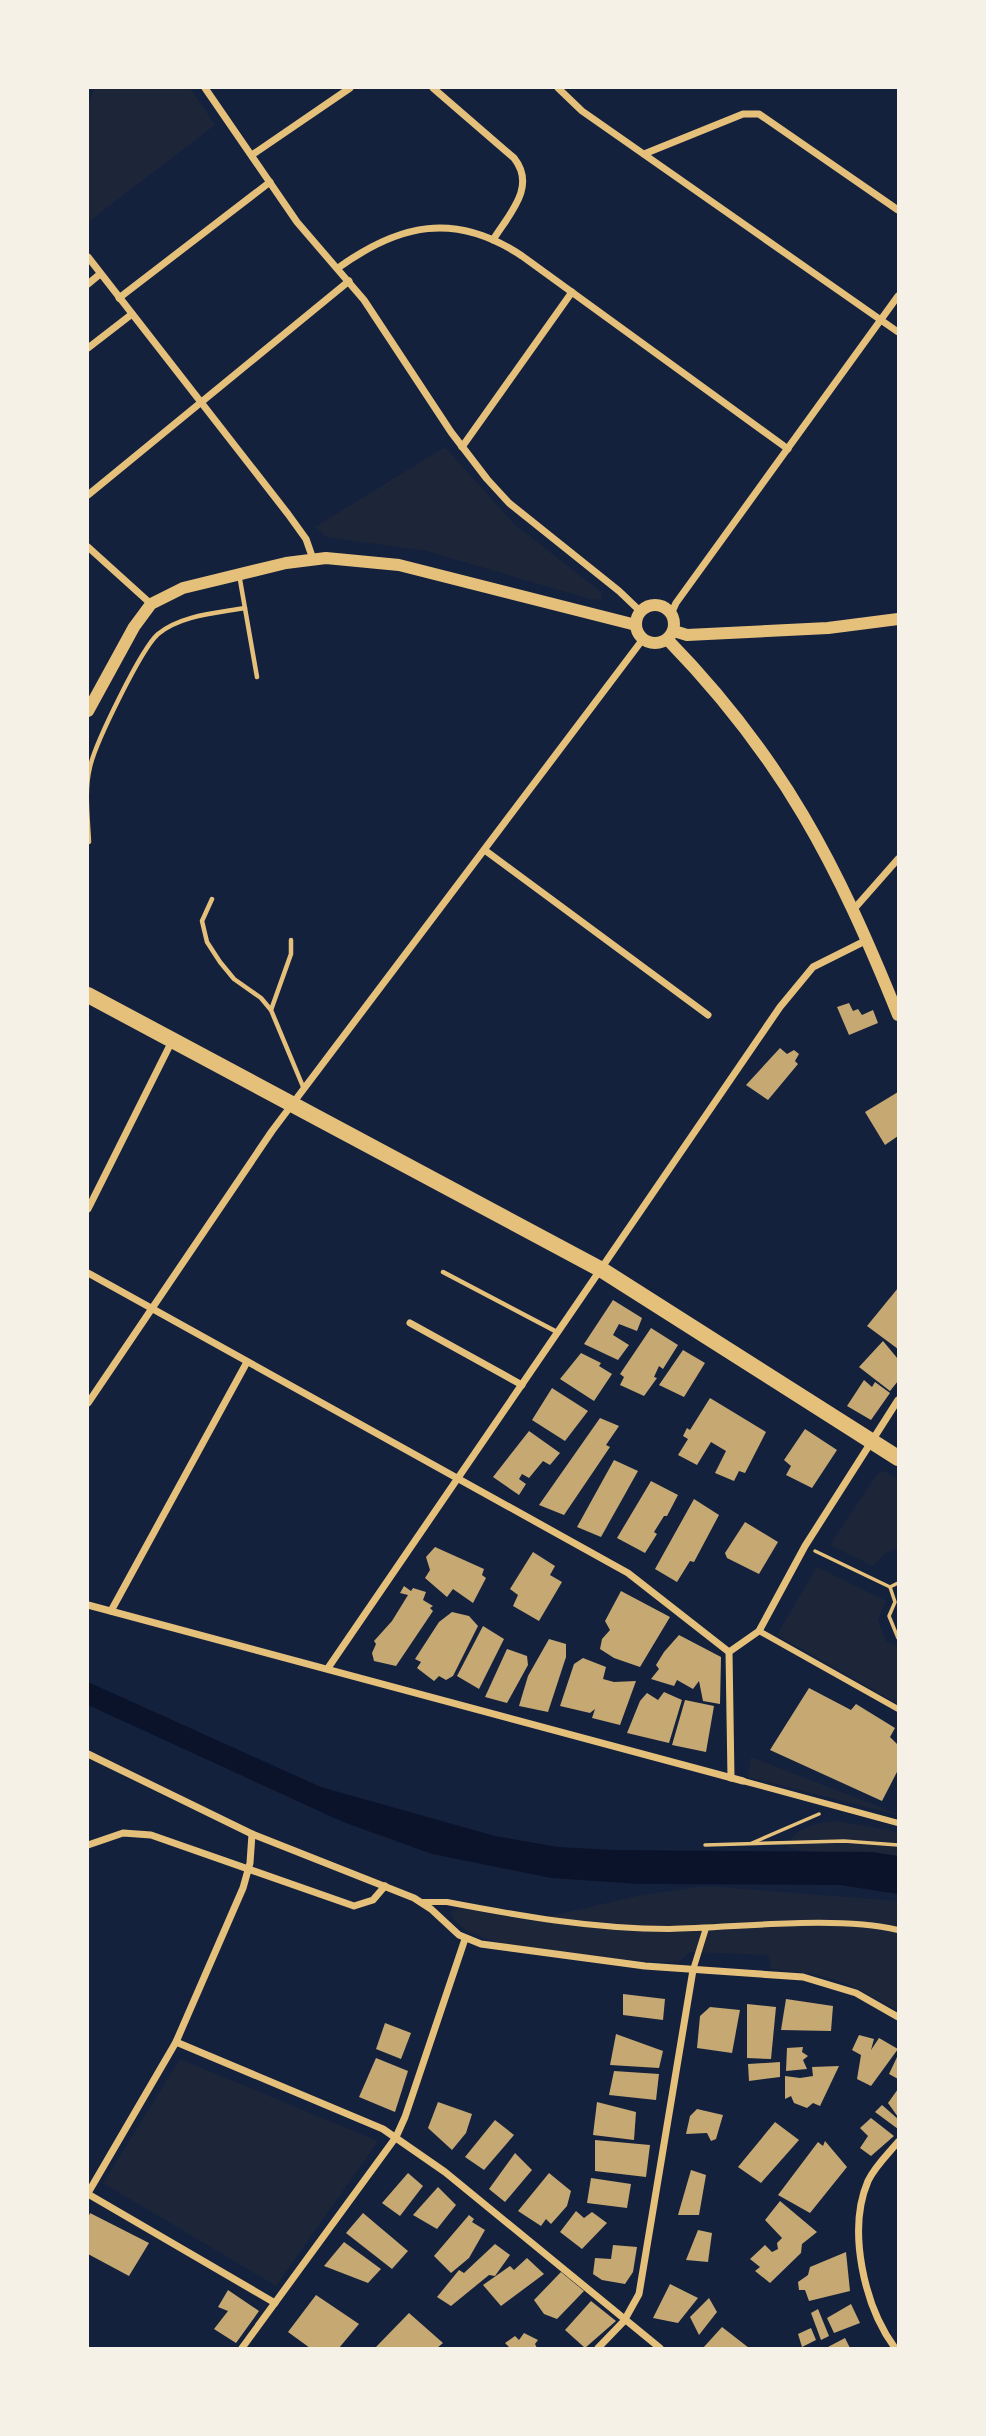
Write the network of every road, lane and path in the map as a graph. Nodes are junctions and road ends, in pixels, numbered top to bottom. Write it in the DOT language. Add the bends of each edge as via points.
graph roads {
  1 [pos="205,88"];
  2 [pos="350,88"];
  3 [pos="433,88"];
  4 [pos="558,88"];
  5 [pos="252,155"];
  6 [pos="644,155"];
  7 [pos="270,182"];
  8 [pos="898,210"];
  9 [pos="493,240"];
  10 [pos="88,257"];
  11 [pos="338,268"];
  12 [pos="100,274"];
  13 [pos="349,281"];
  14 [pos="88,284"];
  15 [pos="572,292"];
  16 [pos="898,296"];
  17 [pos="119,298"];
  18 [pos="132,314"];
  19 [pos="881,320"];
  20 [pos="898,332"];
  21 [pos="88,348"];
  22 [pos="201,401"];
  23 [pos="462,447"];
  24 [pos="788,449"];
  25 [pos="88,495"];
  26 [pos="88,547"];
  27 [pos="313,559"];
  28 [pos="239,574"];
  29 [pos="151,604"];
  30 [pos="245,608"];
  31 [pos="671,614"];
  32 [pos="638,619"];
  33 [pos="898,619"];
  34 [pos="671,635"];
  35 [pos="643,639"];
  36 [pos="257,677"];
  37 [pos="88,711"];
  38 [pos="89,842"];
  39 [pos="486,851"];
  40 [pos="898,859"];
  41 [pos="212,899"];
  42 [pos="854,909"];
  43 [pos="867,939"];
  44 [pos="291,940"];
  45 [pos="88,995"];
  46 [pos="271,1010"];
  47 [pos="708,1015"];
  48 [pos="898,1016"];
  49 [pos="172,1040"];
  50 [pos="305,1090"];
  51 [pos="294,1104"];
  52 [pos="88,1209"];
  53 [pos="602,1270"];
  54 [pos="443,1272"];
  55 [pos="88,1273"];
  56 [pos="152,1309"];
  57 [pos="410,1323"];
  58 [pos="559,1333"];
  59 [pos="247,1362"];
  60 [pos="522,1385"];
  61 [pos="898,1400"];
  62 [pos="88,1403"];
  63 [pos="871,1441"];
  64 [pos="898,1458"];
  65 [pos="457,1477"];
  66 [pos="805,1546"];
  67 [pos="898,1583"];
  68 [pos="890,1587"];
  69 [pos="88,1605"];
  70 [pos="111,1611"];
  71 [pos="759,1631"];
  72 [pos="898,1638"];
  73 [pos="729,1651"];
  74 [pos="327,1668"];
  75 [pos="898,1709"];
  76 [pos="88,1754"];
  77 [pos="731,1778"];
  78 [pos="743,1781"];
  79 [pos="837,1806"];
  80 [pos="898,1823"];
  81 [pos="251,1834"];
  82 [pos="749,1844"];
  83 [pos="88,1845"];
  84 [pos="705,1845"];
  85 [pos="898,1845"];
  86 [pos="249,1869"];
  87 [pos="385,1886"];
  88 [pos="421,1902"];
  89 [pos="706,1928"];
  90 [pos="898,1930"];
  91 [pos="465,1939"];
  92 [pos="693,1970"];
  93 [pos="898,2017"];
  94 [pos="176,2042"];
  95 [pos="396,2137"];
  96 [pos="898,2142"];
  97 [pos="88,2194"];
  98 [pos="275,2303"];
  99 [pos="624,2321"];
  100 [pos="242,2348"];
  101 [pos="598,2348"];
  102 [pos="660,2348"];
  103 [pos="895,2348"];
  1 -- 5 [label="street"];
  2 -- 5 [label="street"];
  3 -- 9 [label="street" via="514,158 523,172 522,193"];
  4 -- 6 [label="street"];
  5 -- 7 [label="street"];
  6 -- 8 [label="street" via="743,114 759,114"];
  6 -- 19 [label="street"];
  7 -- 11 [label="street"];
  7 -- 17 [label="street"];
  9 -- 11 [label="street" via="437,228 409,230 377,242"];
  9 -- 15 [label="street"];
  10 -- 12 [label="street"];
  11 -- 13 [label="street"];
  12 -- 14 [label="street"];
  12 -- 17 [label="street"];
  13 -- 22 [label="street"];
  13 -- 23 [label="street"];
  15 -- 23 [label="street"];
  15 -- 24 [label="street"];
  16 -- 19 [label="street"];
  17 -- 18 [label="street"];
  18 -- 21 [label="street"];
  18 -- 22 [label="street"];
  19 -- 20 [label="street"];
  19 -- 24 [label="street"];
  22 -- 25 [label="street"];
  22 -- 27 [label="street" via="296,524"];
  23 -- 32 [label="street" via="509,503 619,591"];
  24 -- 31 [label="street"];
  26 -- 29 [label="street"];
  27 -- 28 [label="street"];
  27 -- 32 [label="street" via="399,565"];
  28 -- 29 [label="street" via="183,588"];
  28 -- 30 [label="lane"];
  29 -- 37 [label="street"];
  30 -- 36 [label="lane"];
  30 -- 38 [label="lane" via="194,617 150,643 90,766"];
  31 -- 32 [label="street" via="656,605"];
  31 -- 34 [label="street"];
  32 -- 35 [label="street"];
  33 -- 34 [label="street"];
  34 -- 35 [label="street" via="657,643"];
  34 -- 42 [label="street" via="772,763 813,828"];
  35 -- 39 [label="street"];
  39 -- 47 [label="street"];
  39 -- 50 [label="street"];
  40 -- 42 [label="street"];
  41 -- 46 [label="lane" via="202,921 207,942 234,979"];
  42 -- 43 [label="street"];
  43 -- 48 [label="street"];
  43 -- 53 [label="street" via="803,977"];
  44 -- 46 [label="lane"];
  45 -- 49 [label="main road"];
  46 -- 50 [label="lane"];
  49 -- 51 [label="main road"];
  49 -- 52 [label="street"];
  50 -- 51 [label="street"];
  51 -- 53 [label="main road"];
  51 -- 56 [label="street"];
  53 -- 58 [label="street"];
  53 -- 63 [label="main road"];
  54 -- 58 [label="lane"];
  55 -- 56 [label="street"];
  56 -- 59 [label="street"];
  56 -- 62 [label="street"];
  57 -- 60 [label="street"];
  58 -- 60 [label="street"];
  59 -- 65 [label="street"];
  59 -- 70 [label="street"];
  60 -- 65 [label="street"];
  61 -- 63 [label="street"];
  63 -- 64 [label="main road"];
  63 -- 66 [label="street"];
  65 -- 73 [label="street" via="628,1573"];
  65 -- 74 [label="street"];
  66 -- 68 [label="path"];
  66 -- 71 [label="street"];
  67 -- 68 [label="path"];
  68 -- 72 [label="path" via="895,1602 889,1616"];
  69 -- 70 [label="street"];
  70 -- 74 [label="street"];
  71 -- 73 [label="street"];
  71 -- 75 [label="street"];
  73 -- 77 [label="street"];
  74 -- 77 [label="street"];
  76 -- 81 [label="street"];
  77 -- 78 [label="street"];
  78 -- 79 [label="street"];
  79 -- 80 [label="street"];
  79 -- 82 [label="path"];
  81 -- 86 [label="street"];
  81 -- 87 [label="street"];
  82 -- 84 [label="path"];
  82 -- 85 [label="path" via="844,1840"];
  83 -- 86 [label="street" via="123,1833 143,1833"];
  86 -- 87 [label="street" via="354,1906 373,1899"];
  86 -- 94 [label="street"];
  87 -- 88 [label="street"];
  88 -- 89 [label="street" via="604,1926"];
  88 -- 91 [label="street"];
  89 -- 90 [label="street" via="838,1923"];
  89 -- 92 [label="street"];
  91 -- 92 [label="street" via="564,1957"];
  91 -- 95 [label="street"];
  92 -- 93 [label="street" via="803,1977 856,1993"];
  92 -- 99 [label="street" via="639,2294"];
  94 -- 95 [label="street" via="360,2117"];
  94 -- 97 [label="street"];
  95 -- 98 [label="street"];
  95 -- 99 [label="street" via="445,2172"];
  96 -- 103 [label="street" via="869,2179 860,2219 870,2300"];
  97 -- 98 [label="street"];
  98 -- 100 [label="street"];
  99 -- 101 [label="street"];
  99 -- 102 [label="street"];
}
